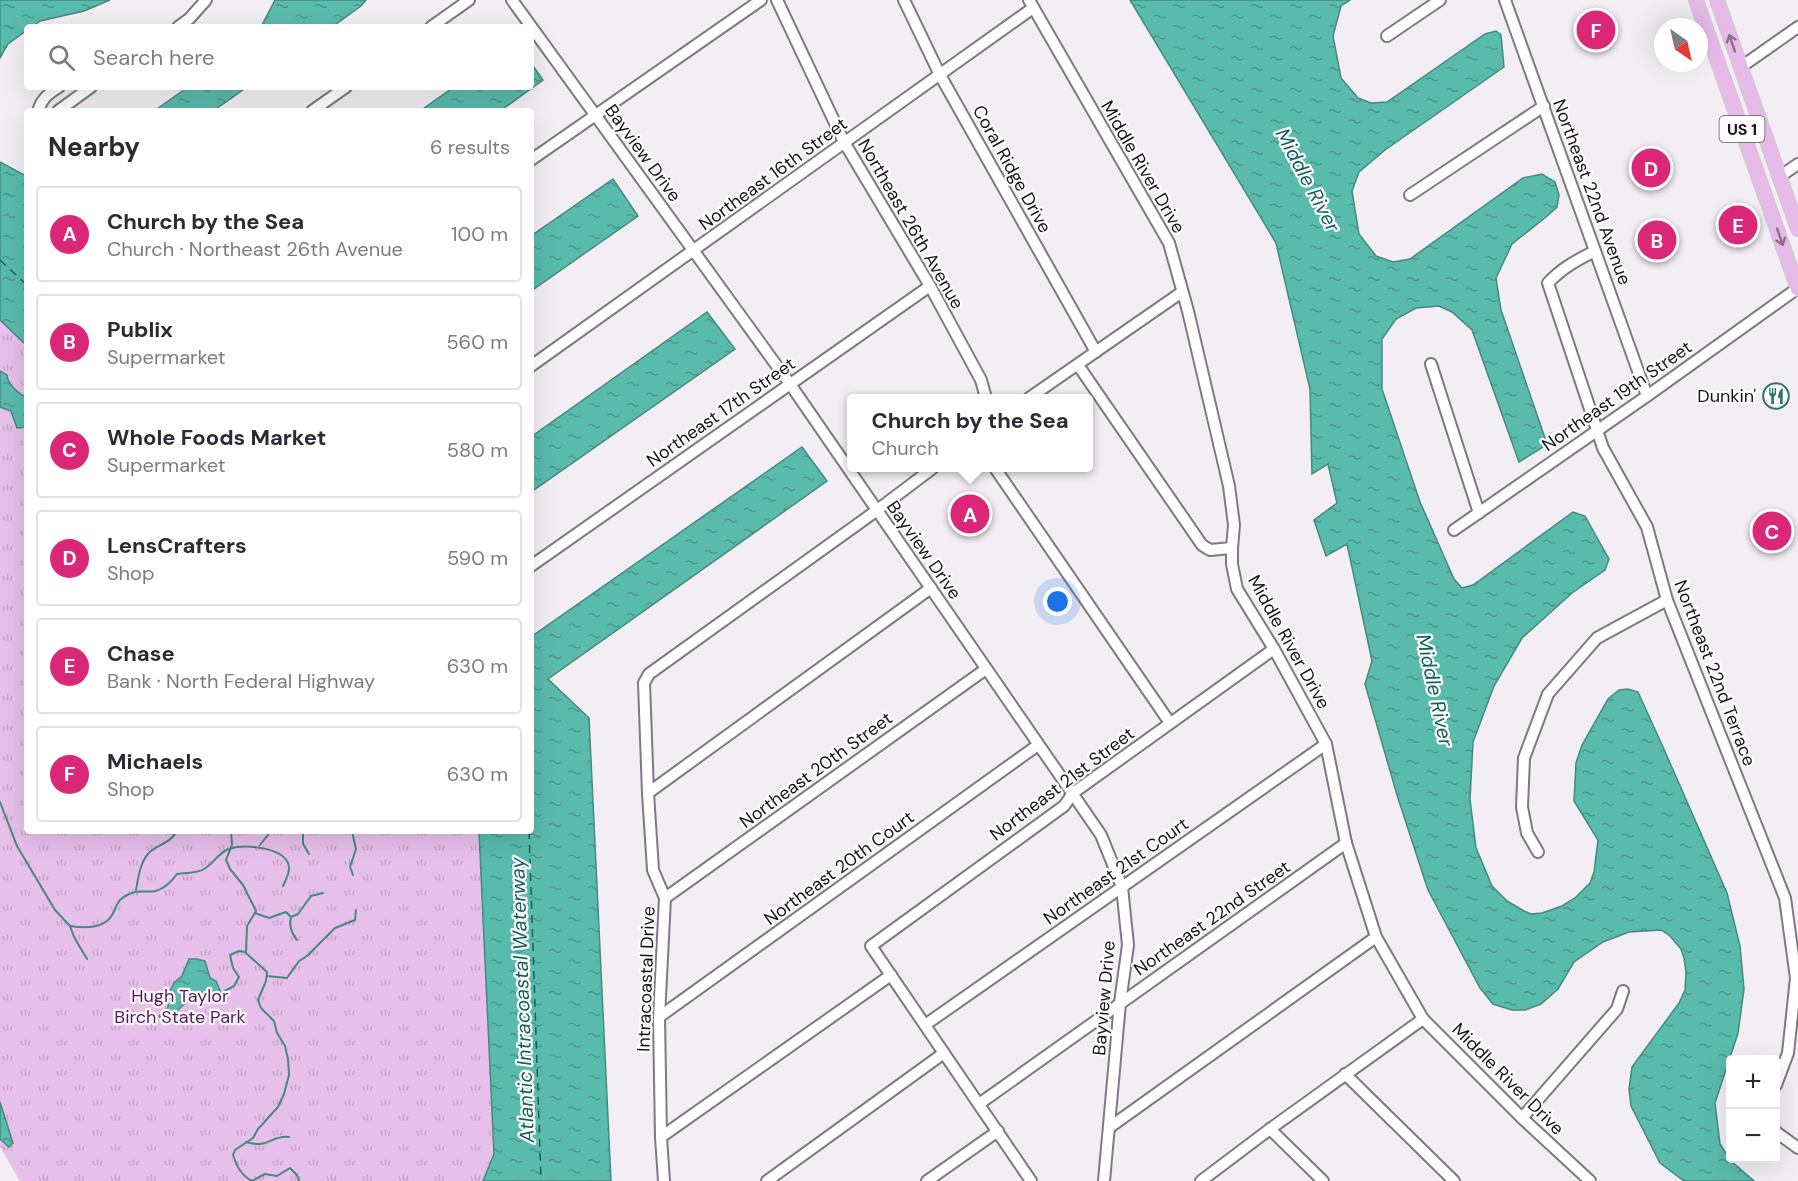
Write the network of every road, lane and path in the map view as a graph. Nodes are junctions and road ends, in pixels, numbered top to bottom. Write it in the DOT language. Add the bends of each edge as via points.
graph roads {
  1 [pos="206,0"];
  2 [pos="469,0"];
  3 [pos="512,0"];
  4 [pos="761,0"];
  5 [pos="777,0"];
  6 [pos="904,0"];
  7 [pos="1440,0"];
  8 [pos="1505,0"];
  9 [pos="1696,0"];
  10 [pos="1717,0"];
  11 [pos="1031,4"];
  12 [pos="182,24"];
  13 [pos="435,24"];
  14 [pos="529,24"];
  15 [pos="1798,27"];
  16 [pos="534,30"];
  17 [pos="1387,36"];
  18 [pos="1741,67"];
  19 [pos="1721,72"];
  20 [pos="940,75"];
  21 [pos="1747,86"];
  22 [pos="54,90"];
  23 [pos="87,90"];
  24 [pos="342,90"];
  25 [pos="1544,105"];
  26 [pos="39,108"];
  27 [pos="62,108"];
  28 [pos="316,108"];
  29 [pos="595,114"];
  30 [pos="844,142"];
  31 [pos="534,158"];
  32 [pos="1798,164"];
  33 [pos="1779,177"];
  34 [pos="1410,195"];
  35 [pos="1798,229"];
  36 [pos="694,251"];
  37 [pos="1595,251"];
  38 [pos="930,286"];
  39 [pos="1798,288"];
  40 [pos="1182,292"];
  41 [pos="1096,352"];
  42 [pos="534,364"];
  43 [pos="1431,364"];
  44 [pos="1078,365"];
  45 [pos="790,384"];
  46 [pos="985,394"];
  47 [pos="1036,394"];
  48 [pos="1647,396"];
  49 [pos="1597,431"];
  50 [pos="847,468"];
  51 [pos="850,472"];
  52 [pos="928,472"];
  53 [pos="998,472"];
  54 [pos="876,511"];
  55 [pos="1479,513"];
  56 [pos="1454,530"];
  57 [pos="1232,548"];
  58 [pos="534,564"];
  59 [pos="931,588"];
  60 [pos="1668,600"];
  61 [pos="1274,649"];
  62 [pos="986,669"];
  63 [pos="1170,723"];
  64 [pos="1326,744"];
  65 [pos="1038,745"];
  66 [pos="1073,793"];
  67 [pos="648,794"];
  68 [pos="1346,843"];
  69 [pos="1538,852"];
  70 [pos="1122,886"];
  71 [pos="665,898"];
  72 [pos="1376,937"];
  73 [pos="891,975"];
  74 [pos="1623,991"];
  75 [pos="1120,1003"];
  76 [pos="659,1017"];
  77 [pos="1423,1019"];
  78 [pos="925,1025"];
  79 [pos="944,1053"];
  80 [pos="1346,1074"];
  81 [pos="1780,1074"];
  82 [pos="979,1104"];
  83 [pos="1522,1118"];
  84 [pos="1110,1126"];
  85 [pos="1270,1129"];
  86 [pos="998,1131"];
  87 [pos="1780,1135"];
  88 [pos="661,1137"];
  89 [pos="1798,1148"];
  90 [pos="664,1181"];
  91 [pos="767,1181"];
  92 [pos="927,1181"];
  93 [pos="1031,1181"];
  94 [pos="1104,1181"];
  95 [pos="1202,1181"];
  96 [pos="1323,1181"];
  97 [pos="1454,1181"];
  98 [pos="1590,1181"];
  1 -- 12 [label="street"];
  2 -- 13 [label="street"];
  3 -- 14 [label="street, Bayview Drive"];
  4 -- 29 [label="street"];
  5 -- 30 [label="street, Northeast 26th Avenue"];
  6 -- 20 [label="street, Coral Ridge Drive"];
  7 -- 17 [label="street"];
  8 -- 25 [label="street, Northeast 22nd Avenue"];
  9 -- 19 [label="main road, US 1"];
  18 -- 10 [label="main road, US 1, one-way"];
  11 -- 20 [label="street, Northeast 16th Street"];
  11 -- 40 [label="street, Middle River Drive" via="1169,243"];
  15 -- 18 [label="street"];
  16 -- 29 [label="street, Bayview Drive"];
  18 -- 21 [label="main road, US 1"];
  19 -- 21 [label="main road" via="1735,75"];
  19 -- 39 [label="main road, US 1, one-way"];
  20 -- 30 [label="street, Northeast 16th Street"];
  20 -- 41 [label="street, Coral Ridge Drive"];
  21 -- 33 [label="main road, US 1"];
  22 -- 26 [label="street"];
  23 -- 27 [label="street"];
  24 -- 28 [label="street"];
  25 -- 34 [label="street"];
  25 -- 37 [label="street, Northeast 22nd Avenue"];
  29 -- 31 [label="street"];
  29 -- 36 [label="street, Bayview Drive"];
  30 -- 36 [label="street, Northeast 16th Street"];
  30 -- 38 [label="street, Northeast 26th Avenue"];
  32 -- 33 [label="street"];
  33 -- 35 [label="main road, US 1"];
  36 -- 42 [label="street, Northeast 16th Street"];
  36 -- 45 [label="street, Bayview Drive"];
  37 -- 48 [label="street, Northeast 22nd Avenue"];
  37 -- 49 [label="street, Northeast 22nd Terrace" via="1571,262 1548,283"];
  38 -- 45 [label="street, Northeast 17th Street"];
  38 -- 46 [label="street, Northeast 26th Avenue" via="981,380"];
  39 -- 48 [label="street, Northeast 19th Street"];
  40 -- 41 [label="street"];
  40 -- 57 [label="street, Middle River Drive" via="1229,486 1234,525"];
  41 -- 44 [label="street"];
  43 -- 55 [label="street"];
  44 -- 47 [label="street"];
  44 -- 57 [label="street" via="1202,545 1210,550"];
  45 -- 50 [label="street, Bayview Drive"];
  45 -- 58 [label="street, Northeast 17th Street"];
  48 -- 49 [label="street, Northeast 19th Street"];
  49 -- 55 [label="street, Northeast 19th Street"];
  49 -- 60 [label="street, Northeast 22nd Terrace" via="1647,527"];
  51 -- 54 [label="street, Bayview Drive"];
  52 -- 54 [label="street"];
  53 -- 63 [label="street"];
  54 -- 59 [label="street, Bayview Drive"];
  54 -- 67 [label="street, Intracoastal Drive" via="649,674 644,683"];
  55 -- 56 [label="street, Northeast 19th Street"];
  57 -- 61 [label="street, Middle River Drive" via="1238,589"];
  59 -- 62 [label="street, Bayview Drive"];
  59 -- 67 [label="street"];
  60 -- 69 [label="street" via="1597,638 1548,694 1524,758 1522,807 1527,833"];
  60 -- 81 [label="street, Northeast 22nd Terrace" via="1785,898 1796,978 1788,1053"];
  61 -- 63 [label="street, Northeast 21st Street"];
  61 -- 64 [label="street, Middle River Drive"];
  62 -- 65 [label="street, Bayview Drive"];
  62 -- 71 [label="street, Northeast 20th Street"];
  63 -- 66 [label="street, Northeast 21st Street"];
  64 -- 68 [label="street, Middle River Drive"];
  64 -- 70 [label="street, Northeast 21st Court"];
  65 -- 66 [label="street, Bayview Drive"];
  65 -- 76 [label="street, Northeast 20th Court"];
  66 -- 70 [label="street, Bayview Drive" via="1101,835"];
  66 -- 73 [label="street, Northeast 21st Street" via="1064,806 871,946"];
  67 -- 71 [label="street, Intracoastal Drive" via="653,870"];
  68 -- 72 [label="street, Middle River Drive"];
  68 -- 75 [label="street, Northeast 22nd Street"];
  70 -- 75 [label="street, Bayview Drive" via="1128,945"];
  70 -- 78 [label="street, Northeast 21st Court"];
  71 -- 76 [label="street, Intracoastal Drive"];
  72 -- 77 [label="street, Middle River Drive"];
  72 -- 84 [label="street"];
  73 -- 78 [label="street"];
  73 -- 88 [label="street"];
  74 -- 83 [label="street" via="1617,1009"];
  75 -- 82 [label="street, Northeast 22nd Street"];
  75 -- 84 [label="street, Bayview Drive"];
  76 -- 88 [label="street, Intracoastal Drive"];
  77 -- 80 [label="street"];
  77 -- 83 [label="street, Middle River Drive"];
  78 -- 79 [label="street"];
  79 -- 82 [label="street"];
  79 -- 91 [label="street"];
  80 -- 85 [label="street"];
  80 -- 97 [label="street"];
  82 -- 86 [label="street"];
  83 -- 98 [label="street, Middle River Drive"];
  84 -- 94 [label="street, Bayview Drive"];
  85 -- 95 [label="street"];
  85 -- 96 [label="street"];
  86 -- 92 [label="street"];
  86 -- 93 [label="street"];
  87 -- 89 [label="street"];
  88 -- 90 [label="street, Intracoastal Drive"];
}
